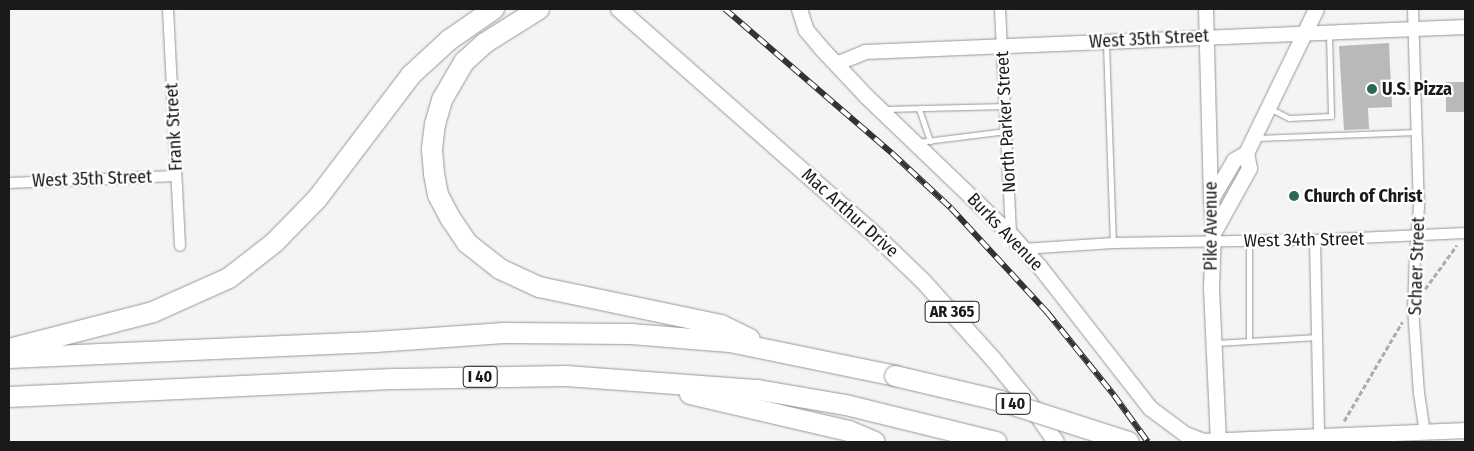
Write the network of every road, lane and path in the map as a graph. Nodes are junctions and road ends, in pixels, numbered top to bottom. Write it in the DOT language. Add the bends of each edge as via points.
graph roads {
  1 [pos="168,9"];
  2 [pos="494,9"];
  3 [pos="539,9"];
  4 [pos="619,9"];
  5 [pos="799,9"];
  6 [pos="1000,9"];
  7 [pos="1206,9"];
  8 [pos="1316,9"];
  9 [pos="1413,9"];
  10 [pos="1465,28"];
  11 [pos="1414,29"];
  12 [pos="1329,32"];
  13 [pos="1304,33"];
  14 [pos="1207,36"];
  15 [pos="1105,41"];
  16 [pos="1002,47"];
  17 [pos="836,64"];
  18 [pos="1005,106"];
  19 [pos="1268,108"];
  20 [pos="919,109"];
  21 [pos="882,110"];
  22 [pos="1006,132"];
  23 [pos="1417,132"];
  24 [pos="1253,138"];
  25 [pos="930,141"];
  26 [pos="915,142"];
  27 [pos="1246,153"];
  28 [pos="176,176"];
  29 [pos="9,183"];
  30 [pos="1211,199"];
  31 [pos="1011,235"];
  32 [pos="1416,236"];
  33 [pos="1213,237"];
  34 [pos="1462,238"];
  35 [pos="1316,240"];
  36 [pos="1248,241"];
  37 [pos="1113,243"];
  38 [pos="180,246"];
  39 [pos="1023,249"];
  40 [pos="1413,308"];
  41 [pos="1317,337"];
  42 [pos="1249,341"];
  43 [pos="1213,343"];
  44 [pos="9,349"];
  45 [pos="775,350"];
  46 [pos="9,358"];
  47 [pos="632,380"];
  48 [pos="9,397"];
  49 [pos="1150,408"];
  50 [pos="1465,430"];
  51 [pos="1425,433"];
  52 [pos="1319,437"];
  53 [pos="1335,437"];
  54 [pos="1218,441"];
  55 [pos="875,442"];
  56 [pos="997,442"];
  57 [pos="1056,442"];
  58 [pos="1129,442"];
  59 [pos="1179,442"];
  1 -- 28 [label="street, Frank Street"];
  2 -- 44 [label="highway" via="449,40 411,75 317,199 275,242 229,278 153,312"];
  3 -- 45 [label="highway" via="478,49 464,62 442,100 432,150 434,174 438,196 467,243 500,269 540,286 721,325"];
  4 -- 57 [label="main road, Mac Arthur Drive / AR 365" via="871,230 923,281 1011,381"];
  5 -- 17 [label="main road, Burks Avenue" via="806,30"];
  6 -- 16 [label="street, North Parker Street"];
  7 -- 14 [label="street, Pike Avenue"];
  8 -- 13 [label="main road"];
  9 -- 11 [label="street, Schaer Street"];
  10 -- 11 [label="street, West 35th Street"];
  11 -- 12 [label="street, West 35th Street"];
  11 -- 23 [label="street, Schaer Street"];
  12 -- 13 [label="street, West 35th Street"];
  12 -- 19 [label="lane" via="1331,116 1289,118"];
  13 -- 14 [label="street, West 35th Street"];
  13 -- 19 [label="main road"];
  14 -- 15 [label="street, West 35th Street"];
  14 -- 30 [label="street, Pike Avenue"];
  15 -- 16 [label="street, West 35th Street"];
  15 -- 37 [label="lane"];
  16 -- 17 [label="street, West 35th Street" via="865,52"];
  16 -- 18 [label="street, North Parker Street"];
  17 -- 21 [label="main road, Burks Avenue"];
  18 -- 20 [label="lane"];
  18 -- 22 [label="street, North Parker Street"];
  19 -- 24 [label="main road"];
  20 -- 21 [label="lane"];
  20 -- 25 [label="lane"];
  21 -- 26 [label="main road, Burks Avenue"];
  22 -- 25 [label="lane"];
  22 -- 31 [label="street, North Parker Street"];
  23 -- 24 [label="lane"];
  23 -- 32 [label="street, Schaer Street" via="1419,207"];
  24 -- 27 [label="main road"];
  25 -- 26 [label="lane"];
  26 -- 31 [label="main road, Burks Avenue"];
  27 -- 30 [label="main road" via="1234,160"];
  27 -- 33 [label="main road" via="1248,168"];
  28 -- 29 [label="street, West 35th Street"];
  28 -- 38 [label="street, Frank Street"];
  30 -- 33 [label="main road, Pike Avenue"];
  31 -- 39 [label="main road, Burks Avenue"];
  32 -- 34 [label="street, West 34th Street"];
  32 -- 35 [label="street, West 34th Street"];
  32 -- 40 [label="street, Schaer Street"];
  33 -- 36 [label="street, West 34th Street"];
  33 -- 37 [label="street, West 34th Street"];
  33 -- 43 [label="main road, Pike Avenue"];
  34 -- 40 [label="path"];
  35 -- 36 [label="street, West 34th Street"];
  35 -- 41 [label="street"];
  36 -- 42 [label="lane"];
  37 -- 39 [label="street, West 34th Street"];
  39 -- 49 [label="main road, Burks Avenue"];
  40 -- 51 [label="street, Schaer Street"];
  40 -- 53 [label="path" via="1375,366"];
  41 -- 42 [label="lane"];
  41 -- 52 [label="street"];
  42 -- 43 [label="lane"];
  43 -- 54 [label="main road, Pike Avenue"];
  45 -- 46 [label="highway, I 40" via="683,337 504,333"];
  45 -- 58 [label="highway, I 40, bridge" via="1001,400"];
  47 -- 48 [label="highway, I 40" via="500,376"];
  47 -- 55 [label="highway" via="791,416 849,431"];
  47 -- 56 [label="highway, I 40" via="758,390 846,404"];
  49 -- 54 [label="main road, Burks Avenue" via="1190,438"];
  49 -- 59 [label="main road"];
  50 -- 51 [label="main road, Burks Avenue"];
  51 -- 53 [label="main road, Burks Avenue"];
  52 -- 53 [label="main road, Burks Avenue"];
  52 -- 54 [label="main road, Burks Avenue"];
}
